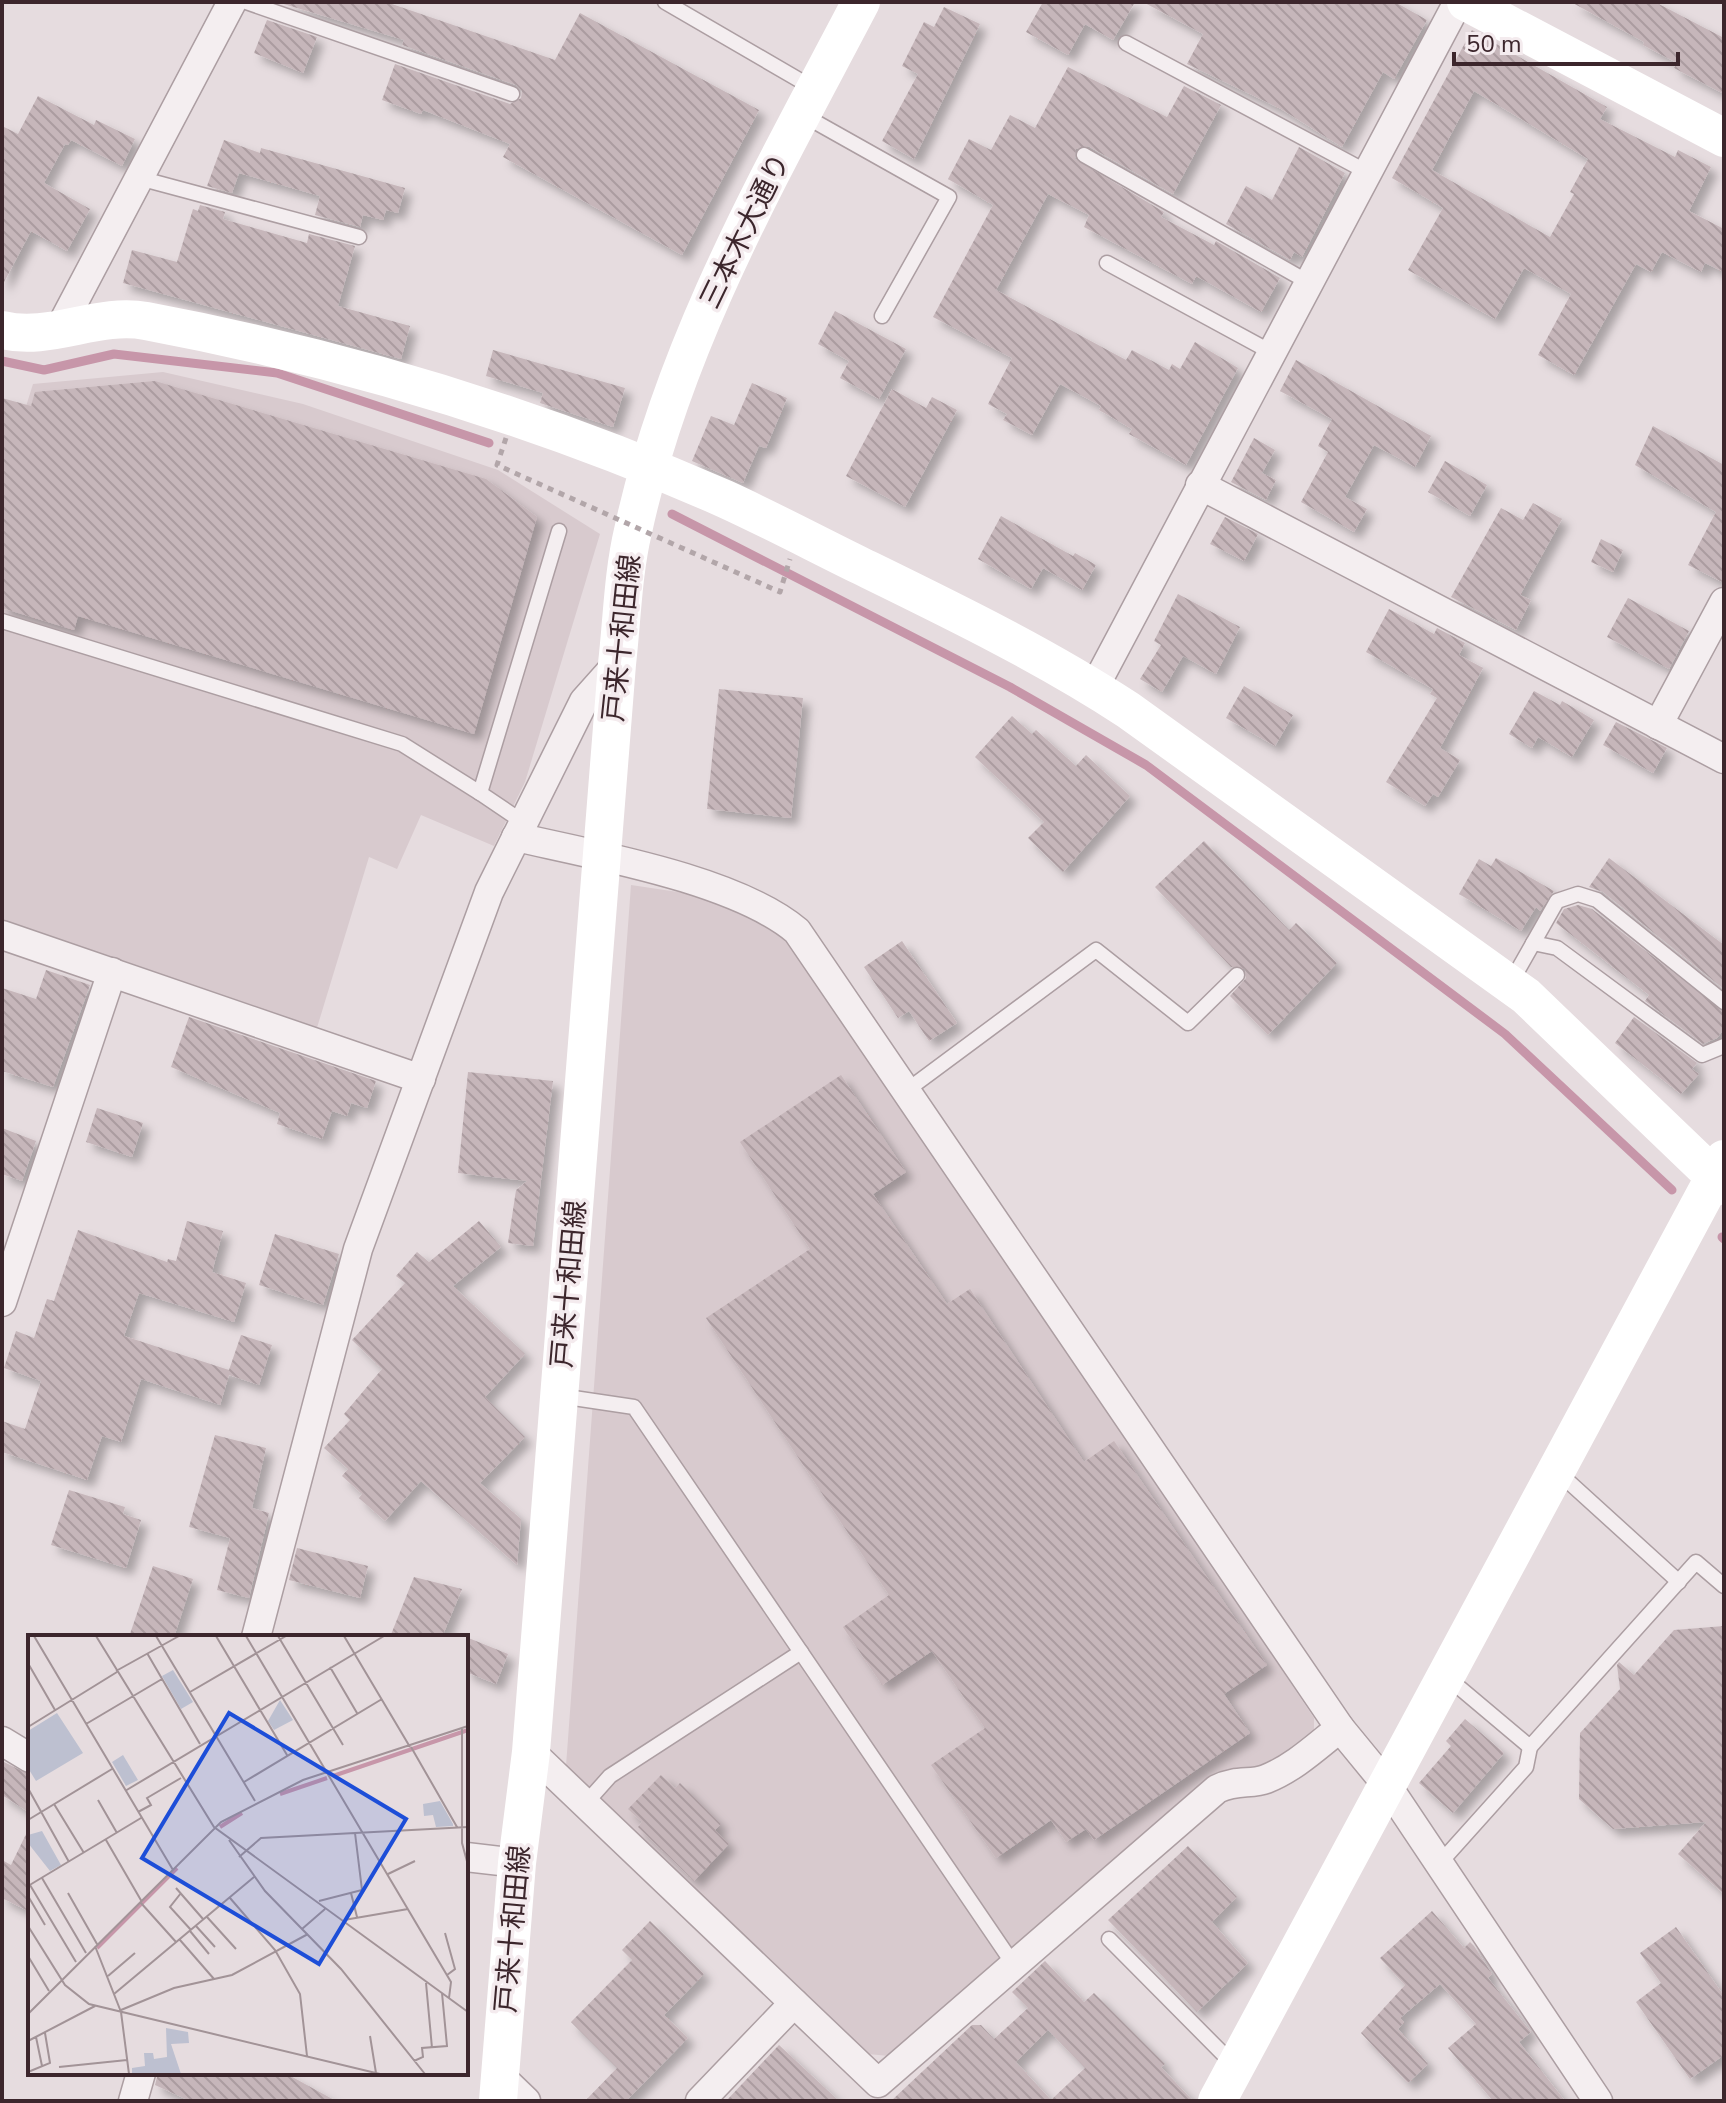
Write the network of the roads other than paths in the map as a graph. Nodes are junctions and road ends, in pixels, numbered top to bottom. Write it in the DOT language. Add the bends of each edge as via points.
graph roads {
  1 [pos="232,2"];
  2 [pos="246,2"];
  3 [pos="665,2"];
  4 [pos="861,2"];
  5 [pos="1458,2"];
  6 [pos="1466,2"];
  7 [pos="1126,43"];
  8 [pos="512,94"];
  9 [pos="809,102"];
  10 [pos="1724,138"];
  11 [pos="1084,155"];
  12 [pos="1367,172"];
  13 [pos="139,178"];
  14 [pos="359,237"];
  15 [pos="1107,263"];
  16 [pos="1308,282"];
  17 [pos="882,316"];
  18 [pos="2,330"];
  19 [pos="59,330"];
  20 [pos="1271,352"];
  21 [pos="648,468"];
  22 [pos="1200,485"];
  23 [pos="559,531"];
  24 [pos="1724,602"];
  25 [pos="2,621"];
  26 [pos="617,664"];
  27 [pos="1094,688"];
  28 [pos="1658,725"];
  29 [pos="1724,759"];
  30 [pos="480,793"];
  31 [pos="519,829"];
  32 [pos="604,857"];
  33 [pos="2,935"];
  34 [pos="1533,943"];
  35 [pos="112,972"];
  36 [pos="1237,975"];
  37 [pos="1510,985"];
  38 [pos="1724,1002"];
  39 [pos="1724,1046"];
  40 [pos="421,1079"];
  41 [pos="906,1091"];
  42 [pos="1721,1174"];
  43 [pos="4,1292"];
  44 [pos="560,1396"];
  45 [pos="1556,1470"];
  46 [pos="1679,1582"];
  47 [pos="1724,1586"];
  48 [pos="257,1635"];
  49 [pos="801,1652"];
  50 [pos="1445,1675"];
  51 [pos="1340,1728"];
  52 [pos="2,1741"];
  53 [pos="1530,1747"];
  54 [pos="531,1752"];
  55 [pos="28,1757"];
  56 [pos="1386,1784"];
  57 [pos="585,1804"];
  58 [pos="468,1857"];
  59 [pos="517,1863"];
  60 [pos="1439,1864"];
  61 [pos="1109,1939"];
  62 [pos="1014,1965"];
  63 [pos="794,2003"];
  64 [pos="1235,2067"];
  65 [pos="140,2075"];
  66 [pos="508,2093"];
  67 [pos="1596,2100"];
  68 [pos="133,2101"];
  69 [pos="700,2101"];
  70 [pos="1217,2101"];
  1 -- 13 [label="street"];
  2 -- 8 [label="lane"];
  3 -- 9 [label="lane"];
  4 -- 9 [label="street, 三本木大通り"];
  5 -- 12 [label="street"];
  6 -- 10 [label="street"];
  7 -- 12 [label="lane"];
  9 -- 17 [label="lane" via="949,197"];
  9 -- 21 [label="street, 三本木大通り" via="729,256 681,369"];
  11 -- 16 [label="lane"];
  12 -- 16 [label="street"];
  13 -- 14 [label="lane"];
  13 -- 19 [label="street"];
  15 -- 20 [label="lane"];
  16 -- 20 [label="street"];
  18 -- 19 [label="street"];
  19 -- 21 [label="street" via="98,321 142,320 263,347 472,404"];
  20 -- 22 [label="street"];
  21 -- 26 [label="street, 戸来十和田線" via="632,534"];
  21 -- 27 [label="street" via="727,500 920,594"];
  22 -- 27 [label="street"];
  22 -- 28 [label="street"];
  23 -- 30 [label="lane"];
  24 -- 28 [label="street"];
  25 -- 30 [label="lane" via="402,744"];
  26 -- 31 [label="street" via="584,701"];
  26 -- 32 [label="street, 戸来十和田線"];
  27 -- 37 [label="street"];
  28 -- 29 [label="street"];
  30 -- 31 [label="lane"];
  31 -- 32 [label="street"];
  31 -- 40 [label="street" via="489,892"];
  32 -- 41 [label="street" via="751,900 776,913 797,931"];
  32 -- 44 [label="street, 戸来十和田線"];
  33 -- 35 [label="street"];
  34 -- 37 [label="lane"];
  34 -- 38 [label="lane" via="1557,901 1578,894 1597,900"];
  34 -- 39 [label="lane" via="1557,948 1702,1055"];
  35 -- 40 [label="street"];
  35 -- 43 [label="street"];
  36 -- 41 [label="lane" via="1188,1023 1096,950"];
  37 -- 42 [label="street"];
  40 -- 48 [label="street" via="358,1249"];
  41 -- 51 [label="street"];
  42 -- 45 [label="street"];
  44 -- 49 [label="lane" via="634,1407"];
  44 -- 54 [label="street, 戸来十和田線"];
  45 -- 46 [label="lane"];
  45 -- 50 [label="street"];
  46 -- 47 [label="lane" via="1696,1562"];
  46 -- 53 [label="lane"];
  49 -- 57 [label="lane" via="610,1776"];
  49 -- 62 [label="lane"];
  50 -- 53 [label="lane"];
  50 -- 56 [label="street"];
  51 -- 56 [label="street"];
  51 -- 62 [label="street" via="1263,1781 1234,1781 1217,1789"];
  52 -- 55 [label="street"];
  53 -- 60 [label="lane" via="1526,1767"];
  54 -- 57 [label="street"];
  54 -- 59 [label="street, 戸来十和田線"];
  56 -- 60 [label="street"];
  56 -- 64 [label="street"];
  57 -- 63 [label="street"];
  58 -- 59 [label="street"];
  59 -- 66 [label="street, 戸来十和田線"];
  60 -- 67 [label="street"];
  61 -- 64 [label="lane"];
  62 -- 63 [label="street" via="878,2083"];
  63 -- 69 [label="street"];
  64 -- 70 [label="street"];
  65 -- 68 [label="street"];
}
